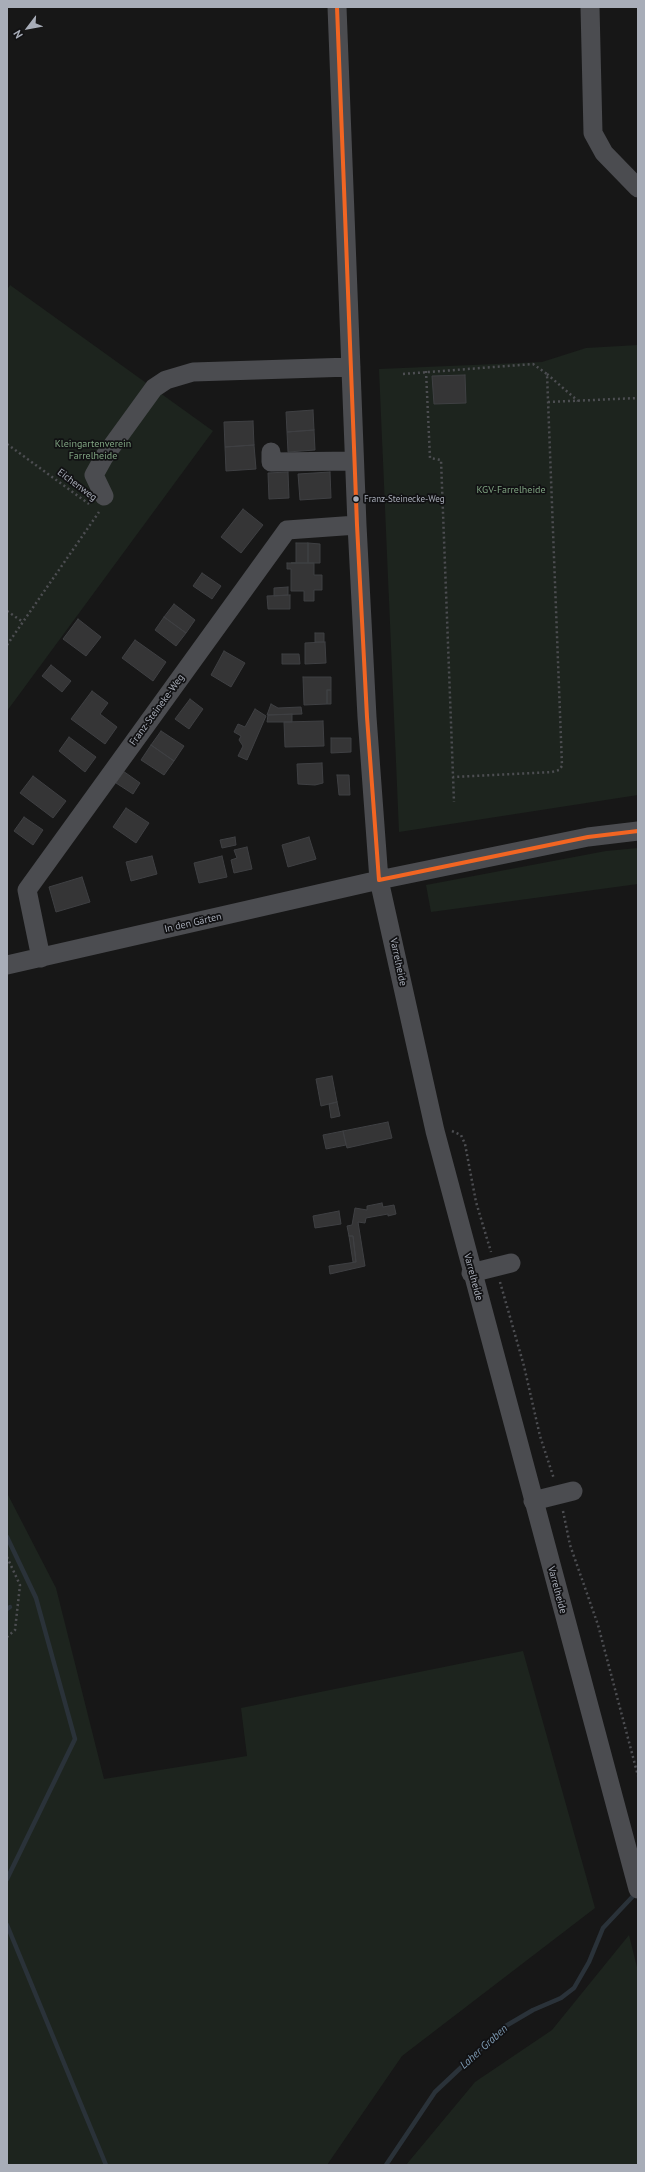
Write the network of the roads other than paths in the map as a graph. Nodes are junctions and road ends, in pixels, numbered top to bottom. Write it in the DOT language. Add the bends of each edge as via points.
graph roads {
  1 [pos="337,7"];
  2 [pos="590,7"];
  3 [pos="638,188"];
  4 [pos="351,367"];
  5 [pos="271,452"];
  6 [pos="354,460"];
  7 [pos="101,504"];
  8 [pos="357,526"];
  9 [pos="638,831"];
  10 [pos="379,880"];
  11 [pos="41,958"];
  12 [pos="7,964"];
  13 [pos="503,1265"];
  14 [pos="472,1273"];
  15 [pos="566,1493"];
  16 [pos="533,1501"];
  17 [pos="637,1885"];
  1 -- 4 [label="street, Varrelheide"];
  2 -- 3 [label="street" via="593,134 604,153"];
  4 -- 6 [label="street, Varrelheide"];
  4 -- 7 [label="street" via="193,372 166,380 154,388 94,475"];
  5 -- 6 [label="street" via="271,462"];
  6 -- 8 [label="street, Varrelheide"];
  8 -- 10 [label="street, Varrelheide"];
  8 -- 11 [label="street, Franz-Steineke-Weg" via="287,530 27,890"];
  9 -- 10 [label="street, In den Gärten" via="588,836"];
  10 -- 11 [label="street, In den Gärten"];
  10 -- 14 [label="street, Varrelheide" via="435,1131"];
  11 -- 12 [label="street, In den Gärten"];
  13 -- 14 [label="street"];
  14 -- 16 [label="street, Varrelheide"];
  15 -- 16 [label="street"];
  16 -- 17 [label="street, Varrelheide"];
}
